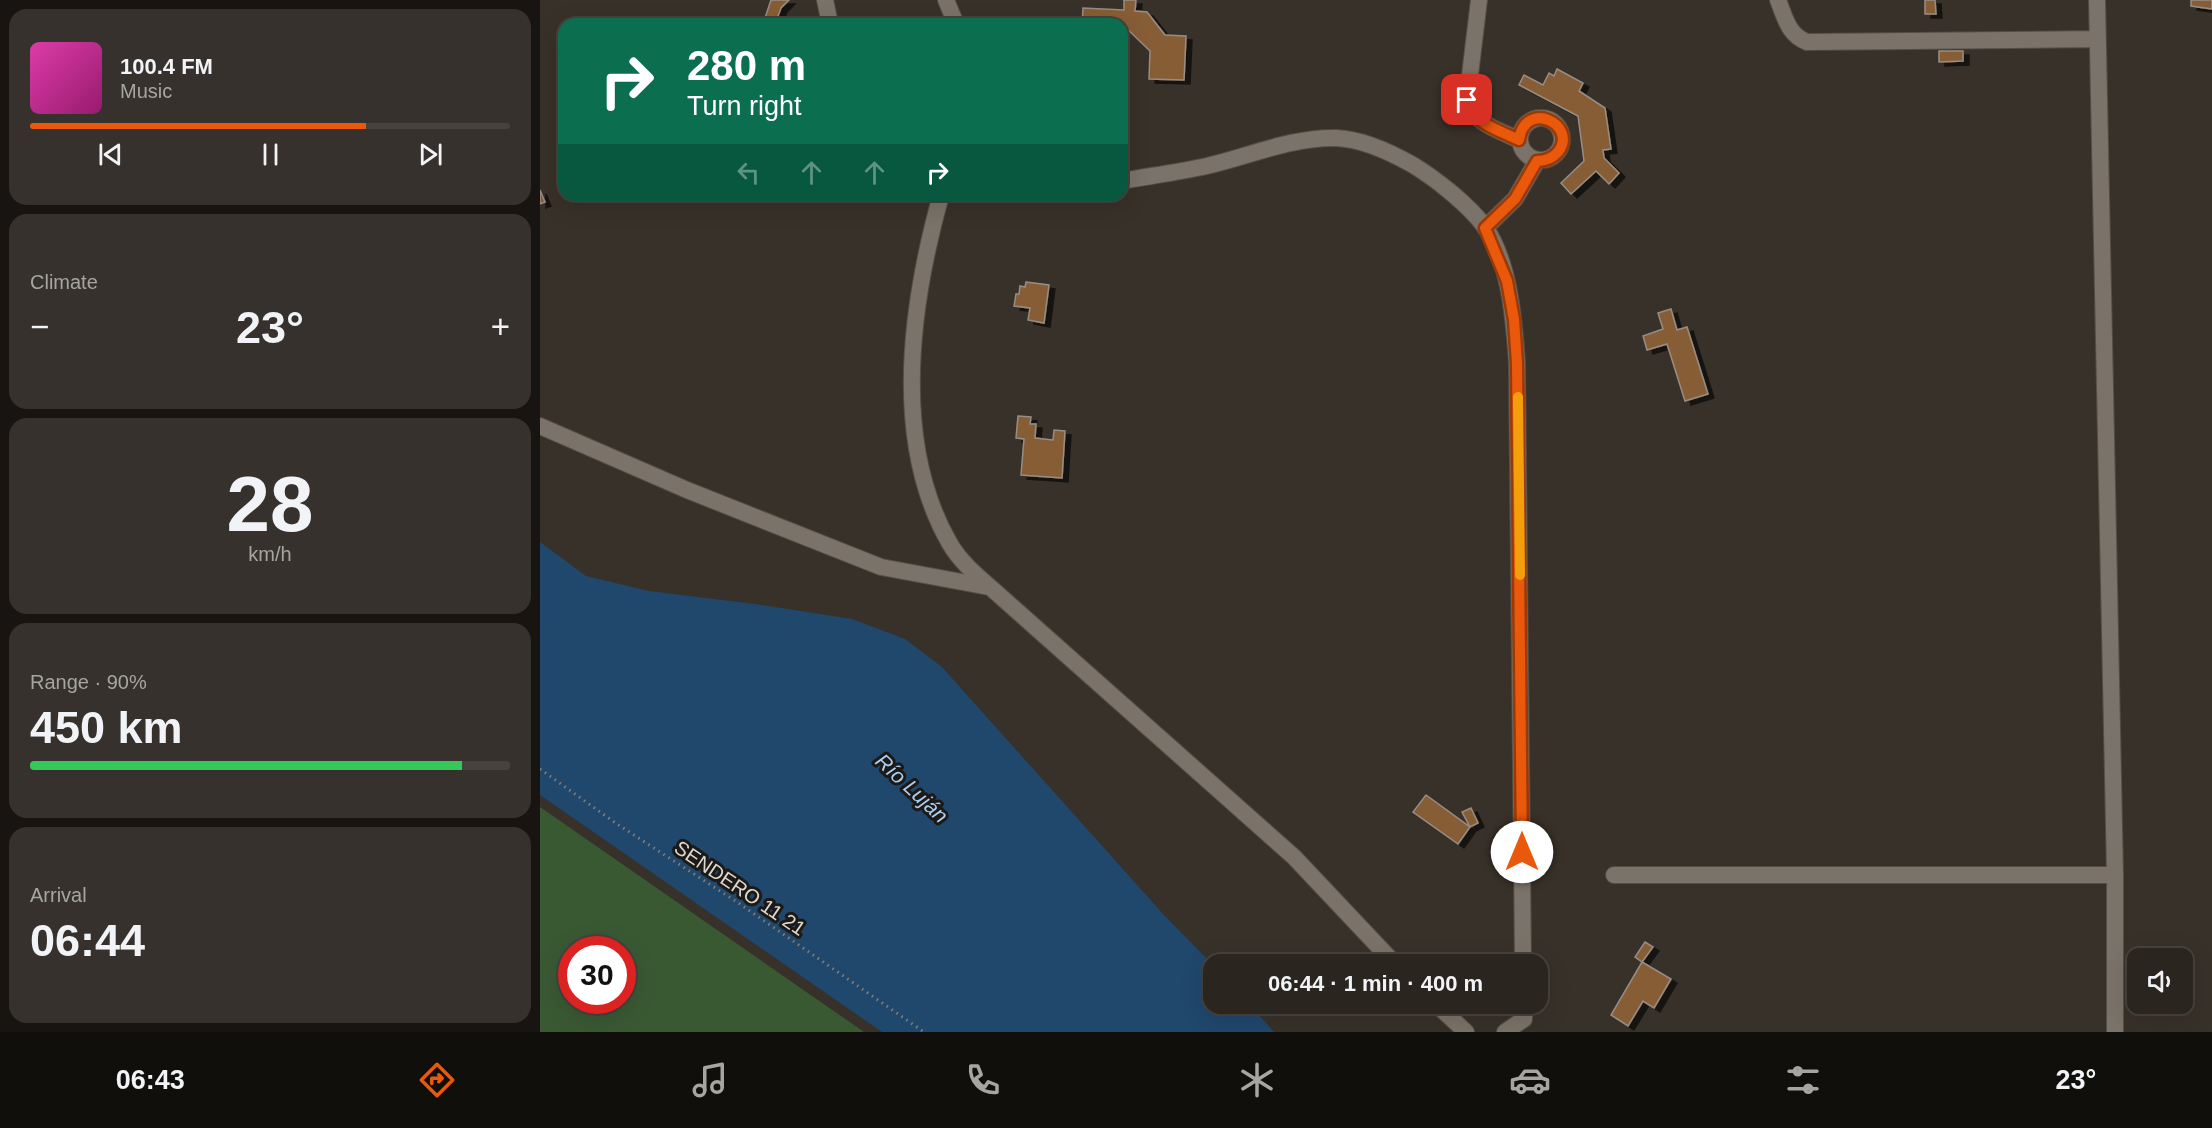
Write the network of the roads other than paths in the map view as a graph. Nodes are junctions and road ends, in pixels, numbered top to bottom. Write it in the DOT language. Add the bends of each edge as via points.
graph roads {
  1 [pos="825,0"];
  2 [pos="946,0"];
  3 [pos="1479,0"];
  4 [pos="1778,0"];
  5 [pos="2097,0"];
  6 [pos="829,18"];
  7 [pos="954,18"];
  8 [pos="2098,39"];
  9 [pos="1519,140"];
  10 [pos="1537,161"];
  11 [pos="1128,180"];
  12 [pos="940,201"];
  13 [pos="1485,228"];
  14 [pos="540,426"];
  15 [pos="990,587"];
  16 [pos="1614,875"];
  17 [pos="2115,875"];
  18 [pos="1386,954"];
  19 [pos="1523,954"];
  20 [pos="1447,1014"];
  21 [pos="1526,1018"];
  22 [pos="1466,1032"];
  23 [pos="1505,1032"];
  24 [pos="2115,1032"];
  1 -- 6 [label="street"];
  2 -- 7 [label="street"];
  3 -- 9 [label="street" via="1469,110 1477,120"];
  4 -- 8 [label="street" via="1789,29 1807,42"];
  5 -- 8 [label="street"];
  8 -- 17 [label="street"];
  9 -- 10 [label="street" via="1524,153"];
  9 -- 10 [label="street" via="1523,127 1534,119 1548,119 1559,128 1562,141 1556,154"];
  10 -- 13 [label="street" via="1515,199"];
  11 -- 13 [label="street" via="1207,166 1296,142 1337,138 1368,144 1427,174"];
  12 -- 15 [label="street" via="924,269 911,365 914,423 933,509 951,545"];
  13 -- 19 [label="street" via="1507,281 1517,363"];
  14 -- 15 [label="street" via="881,567"];
  15 -- 18 [label="street" via="1294,856"];
  16 -- 17 [label="street"];
  17 -- 24 [label="street"];
  20 -- 22 [label="street"];
  21 -- 23 [label="street"];
}
